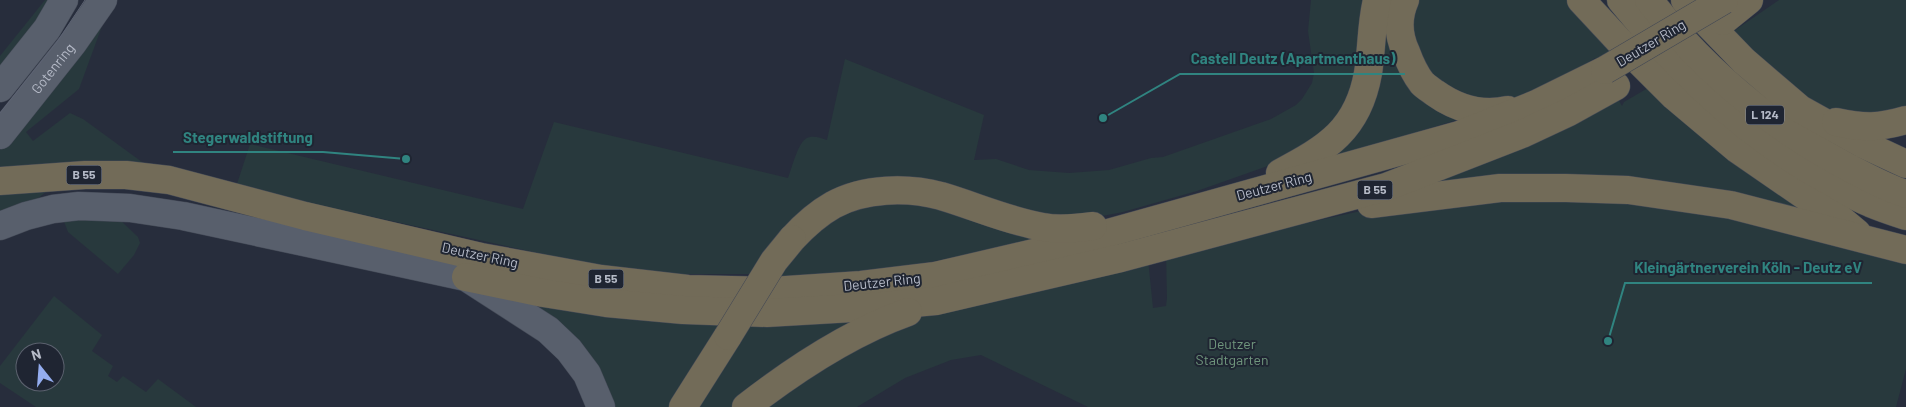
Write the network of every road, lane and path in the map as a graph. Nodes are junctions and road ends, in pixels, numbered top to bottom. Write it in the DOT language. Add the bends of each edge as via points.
graph roads {
  1 [pos="64,0"];
  2 [pos="103,0"];
  3 [pos="1377,0"];
  4 [pos="1406,0"];
  5 [pos="1581,0"];
  6 [pos="1592,0"];
  7 [pos="1621,0"];
  8 [pos="1649,0"];
  9 [pos="1684,0"];
  10 [pos="1741,3"];
  11 [pos="1622,44"];
  12 [pos="1611,78"];
  13 [pos="0,88"];
  14 [pos="1536,104"];
  15 [pos="1800,109"];
  16 [pos="1906,120"];
  17 [pos="9,125"];
  18 [pos="1906,164"];
  19 [pos="0,181"];
  20 [pos="1906,194"];
  21 [pos="1238,196"];
  22 [pos="1169,215"];
  23 [pos="1906,216"];
  24 [pos="0,226"];
  25 [pos="1862,237"];
  26 [pos="1906,250"];
  27 [pos="1121,258"];
  28 [pos="466,276"];
  29 [pos="936,301"];
  30 [pos="601,407"];
  31 [pos="683,407"];
  32 [pos="746,407"];
  1 -- 13 [label="main road" via="47,29"];
  2 -- 17 [label="main road, Gotenring"];
  3 -- 21 [label="highway" via="1368,74 1352,118 1334,141 1311,157"];
  4 -- 14 [label="highway" via="1399,25 1401,41 1423,84 1450,104 1475,111 1495,113"];
  5 -- 11 [label="highway"];
  6 -- 11 [label="highway"];
  7 -- 23 [label="highway, L 124" via="1682,71 1758,136 1806,169 1869,203"];
  8 -- 20 [label="highway, L 124" via="1688,47 1786,131 1885,187"];
  9 -- 15 [label="highway" via="1744,61"];
  10 -- 12 [label="highway, Deutzer Ring / B 55" via="1723,21"];
  11 -- 25 [label="highway" via="1674,96 1737,149 1832,212"];
  12 -- 14 [label="highway, Deutzer Ring / B 55"];
  12 -- 27 [label="highway, Deutzer Ring / B 55" via="1569,112 1522,134 1386,187"];
  14 -- 21 [label="highway, Deutzer Ring / B 55" via="1459,135"];
  15 -- 16 [label="highway" via="1860,128"];
  15 -- 18 [label="highway"];
  19 -- 22 [label="highway, Deutzer Ring / B 55" via="85,175 169,180 481,257 602,279 688,289 771,291 861,286 935,276 1050,249"];
  21 -- 22 [label="highway, Deutzer Ring / B 55"];
  22 -- 31 [label="highway, B 55, bridge" via="1090,226 1045,228 911,190 867,193 834,204 811,220 774,261"];
  24 -- 28 [label="main road, Deutzer Ring / B 55" via="52,209 79,206 130,208 184,216"];
  25 -- 26 [label="highway"];
  25 -- 27 [label="highway" via="1732,205 1628,190 1500,188 1382,202"];
  27 -- 29 [label="highway, Deutzer Ring / B 55"];
  28 -- 29 [label="highway, Deutzer Ring / B 55" via="543,293 683,310 767,313"];
  28 -- 30 [label="main road, B 55" via="548,330 569,350 587,374"];
  29 -- 32 [label="highway, B 55" via="856,335"];
}
